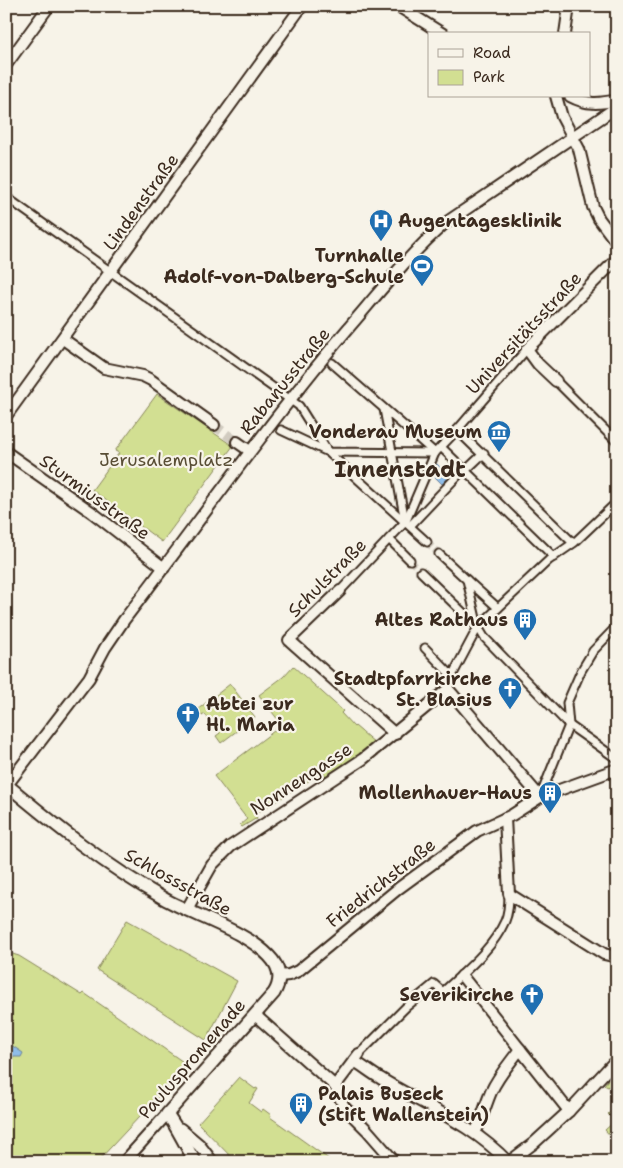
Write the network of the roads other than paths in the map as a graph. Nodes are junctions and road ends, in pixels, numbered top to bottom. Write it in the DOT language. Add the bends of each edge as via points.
graph roads {
  1 [pos="49,6"];
  2 [pos="302,6"];
  3 [pos="398,6"];
  4 [pos="569,6"];
  5 [pos="440,32"];
  6 [pos="566,32"];
  7 [pos="6,65"];
  8 [pos="557,98"];
  9 [pos="574,98"];
  10 [pos="617,100"];
  11 [pos="617,107"];
  12 [pos="573,136"];
  13 [pos="6,197"];
  14 [pos="617,243"];
  15 [pos="617,259"];
  16 [pos="112,271"];
  17 [pos="62,339"];
  18 [pos="527,350"];
  19 [pos="332,363"];
  20 [pos="556,381"];
  21 [pos="290,400"];
  22 [pos="384,408"];
  23 [pos="6,416"];
  24 [pos="214,425"];
  25 [pos="282,430"];
  26 [pos="457,430"];
  27 [pos="237,442"];
  28 [pos="617,442"];
  29 [pos="441,447"];
  30 [pos="250,451"];
  31 [pos="6,452"];
  32 [pos="328,452"];
  33 [pos="393,453"];
  34 [pos="435,453"];
  35 [pos="483,454"];
  36 [pos="465,470"];
  37 [pos="617,502"];
  38 [pos="408,524"];
  39 [pos="389,539"];
  40 [pos="427,542"];
  41 [pos="573,543"];
  42 [pos="439,554"];
  43 [pos="554,556"];
  44 [pos="410,560"];
  45 [pos="164,568"];
  46 [pos="421,572"];
  47 [pos="467,580"];
  48 [pos="340,590"];
  49 [pos="498,608"];
  50 [pos="617,626"];
  51 [pos="478,627"];
  52 [pos="425,648"];
  53 [pos="452,676"];
  54 [pos="448,689"];
  55 [pos="569,725"];
  56 [pos="395,734"];
  57 [pos="548,756"];
  58 [pos="617,759"];
  59 [pos="554,763"];
  60 [pos="617,768"];
  61 [pos="7,785"];
  62 [pos="540,797"];
  63 [pos="505,818"];
  64 [pos="509,894"];
  65 [pos="187,909"];
  66 [pos="617,957"];
  67 [pos="279,976"];
  68 [pos="462,976"];
  69 [pos="255,1014"];
  70 [pos="520,1049"];
  71 [pos="356,1057"];
  72 [pos="617,1059"];
  73 [pos="335,1086"];
  74 [pos="569,1110"];
  75 [pos="167,1114"];
  76 [pos="176,1126"];
  77 [pos="475,1133"];
  78 [pos="124,1162"];
  79 [pos="196,1162"];
  80 [pos="212,1162"];
  81 [pos="395,1162"];
  82 [pos="509,1162"];
  1 -- 7 [label="street"];
  2 -- 16 [label="street, Lindenstraße"];
  3 -- 5 [label="street"];
  4 -- 6 [label="street"];
  8 -- 12 [label="street" via="562,117"];
  9 -- 10 [label="street" via="594,104"];
  11 -- 12 [label="street, Rabanusstraße"];
  12 -- 14 [label="street" via="592,207"];
  12 -- 21 [label="street, Rabanusstraße" via="444,224 422,244"];
  13 -- 16 [label="street"];
  15 -- 18 [label="street, Universitätsstraße"];
  16 -- 17 [label="street, Lindenstraße"];
  16 -- 21 [label="street"];
  17 -- 23 [label="street, Lindenstraße"];
  17 -- 24 [label="street" via="104,368 151,380"];
  18 -- 20 [label="street"];
  18 -- 26 [label="street, Universitätsstraße"];
  19 -- 22 [label="street"];
  20 -- 28 [label="street"];
  21 -- 30 [label="street, Rabanusstraße"];
  21 -- 32 [label="street" via="299,406"];
  22 -- 33 [label="street"];
  22 -- 34 [label="street"];
  25 -- 32 [label="street"];
  26 -- 29 [label="street, Universitätsstraße"];
  26 -- 35 [label="street"];
  27 -- 30 [label="street"];
  29 -- 34 [label="street, Universitätsstraße"];
  29 -- 36 [label="street"];
  30 -- 45 [label="street, Rabanusstraße"];
  31 -- 45 [label="street, Sturmiusstraße"];
  32 -- 33 [label="street"];
  32 -- 38 [label="street"];
  33 -- 34 [label="street"];
  33 -- 38 [label="street"];
  34 -- 38 [label="street"];
  35 -- 36 [label="street, Schulstraße"];
  35 -- 41 [label="street"];
  36 -- 38 [label="street, Schulstraße"];
  36 -- 43 [label="street"];
  37 -- 41 [label="street"];
  38 -- 39 [label="street, Schulstraße"];
  38 -- 40 [label="street"];
  39 -- 44 [label="street"];
  39 -- 48 [label="street, Schulstraße"];
  41 -- 43 [label="street"];
  42 -- 47 [label="street"];
  43 -- 49 [label="street"];
  45 -- 61 [label="street, Rabanusstraße" via="105,648 89,678"];
  46 -- 51 [label="street" via="431,586"];
  47 -- 49 [label="street"];
  47 -- 51 [label="street"];
  48 -- 56 [label="street, Schulstraße" via="289,640"];
  49 -- 51 [label="street"];
  50 -- 55 [label="street" via="586,661 567,703"];
  51 -- 53 [label="street"];
  51 -- 55 [label="street"];
  52 -- 53 [label="street"];
  53 -- 54 [label="street"];
  54 -- 56 [label="street, Nonnengasse"];
  54 -- 62 [label="street"];
  55 -- 58 [label="street"];
  55 -- 59 [label="street"];
  56 -- 65 [label="street, Nonnengasse" via="363,759 231,846 212,865"];
  57 -- 59 [label="street"];
  59 -- 62 [label="street"];
  60 -- 62 [label="street, Friedrichstraße"];
  61 -- 65 [label="street, Schlossstraße" via="115,869 165,900"];
  62 -- 63 [label="street, Friedrichstraße"];
  63 -- 64 [label="street"];
  63 -- 67 [label="street, Friedrichstraße" via="484,827 451,849 298,971"];
  64 -- 66 [label="street" via="604,954"];
  64 -- 68 [label="street" via="506,920"];
  65 -- 67 [label="street, Schlossstraße" via="254,943 276,963"];
  67 -- 69 [label="street, Pauluspromenade" via="278,988"];
  68 -- 70 [label="street"];
  68 -- 71 [label="street" via="443,992 434,984"];
  69 -- 73 [label="street"];
  69 -- 75 [label="street, Pauluspromenade"];
  70 -- 74 [label="street"];
  70 -- 77 [label="street" via="491,1092"];
  71 -- 73 [label="street"];
  71 -- 77 [label="street" via="378,1077"];
  72 -- 74 [label="street"];
  73 -- 81 [label="street" via="344,1107"];
  74 -- 82 [label="street"];
  75 -- 76 [label="street"];
  75 -- 78 [label="street, Pauluspromenade"];
  76 -- 79 [label="street"];
  76 -- 80 [label="street" via="199,1145"];
  77 -- 82 [label="street"];
}
